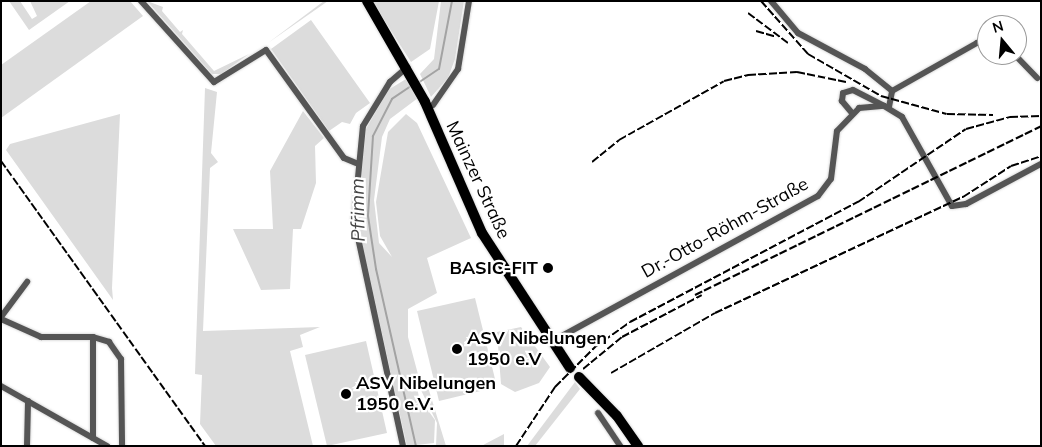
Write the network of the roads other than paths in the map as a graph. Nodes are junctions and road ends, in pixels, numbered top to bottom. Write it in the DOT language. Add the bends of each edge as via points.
graph roads {
  1 [pos="142,1"];
  2 [pos="366,1"];
  3 [pos="469,1"];
  4 [pos="771,1"];
  5 [pos="977,43"];
  6 [pos="1025,65"];
  7 [pos="407,67"];
  8 [pos="1037,78"];
  9 [pos="892,91"];
  10 [pos="887,106"];
  11 [pos="430,107"];
  12 [pos="852,113"];
  13 [pos="356,163"];
  14 [pos="1041,164"];
  15 [pos="27,282"];
  16 [pos="1,318"];
  17 [pos="93,337"];
  18 [pos="551,342"];
  19 [pos="570,368"];
  20 [pos="579,377"];
  21 [pos="1,386"];
  22 [pos="28,401"];
  23 [pos="598,412"];
  24 [pos="93,438"];
  25 [pos="27,446"];
  26 [pos="107,446"];
  27 [pos="122,446"];
  28 [pos="403,446"];
  29 [pos="620,446"];
  30 [pos="638,446"];
  1 -- 13 [label="street" via="214,82 266,50 344,158"];
  2 -- 7 [label="main road, Mainzer Straße"];
  3 -- 11 [label="street" via="458,69"];
  4 -- 9 [label="street" via="798,33 864,68"];
  5 -- 9 [label="street"];
  6 -- 8 [label="street"];
  7 -- 11 [label="main road, Mainzer Straße"];
  7 -- 13 [label="street" via="369,112"];
  9 -- 10 [label="street"];
  10 -- 12 [label="street" via="868,106"];
  10 -- 12 [label="street" via="853,90 843,93 842,101"];
  10 -- 14 [label="street" via="909,127 952,206 966,204"];
  11 -- 18 [label="main road, Mainzer Straße" via="478,226"];
  12 -- 18 [label="street, Dr.-Otto-Röhm-Straße" via="837,131 831,179 818,196"];
  13 -- 28 [label="street" via="357,244"];
  15 -- 16 [label="street"];
  16 -- 17 [label="street" via="40,338"];
  17 -- 24 [label="street"];
  17 -- 27 [label="street" via="109,342 121,359"];
  18 -- 19 [label="main road, Mainzer Straße"];
  20 -- 30 [label="main road" via="617,416"];
  21 -- 22 [label="street"];
  22 -- 24 [label="street"];
  22 -- 25 [label="street"];
  23 -- 29 [label="street"];
  24 -- 26 [label="street"];
}
